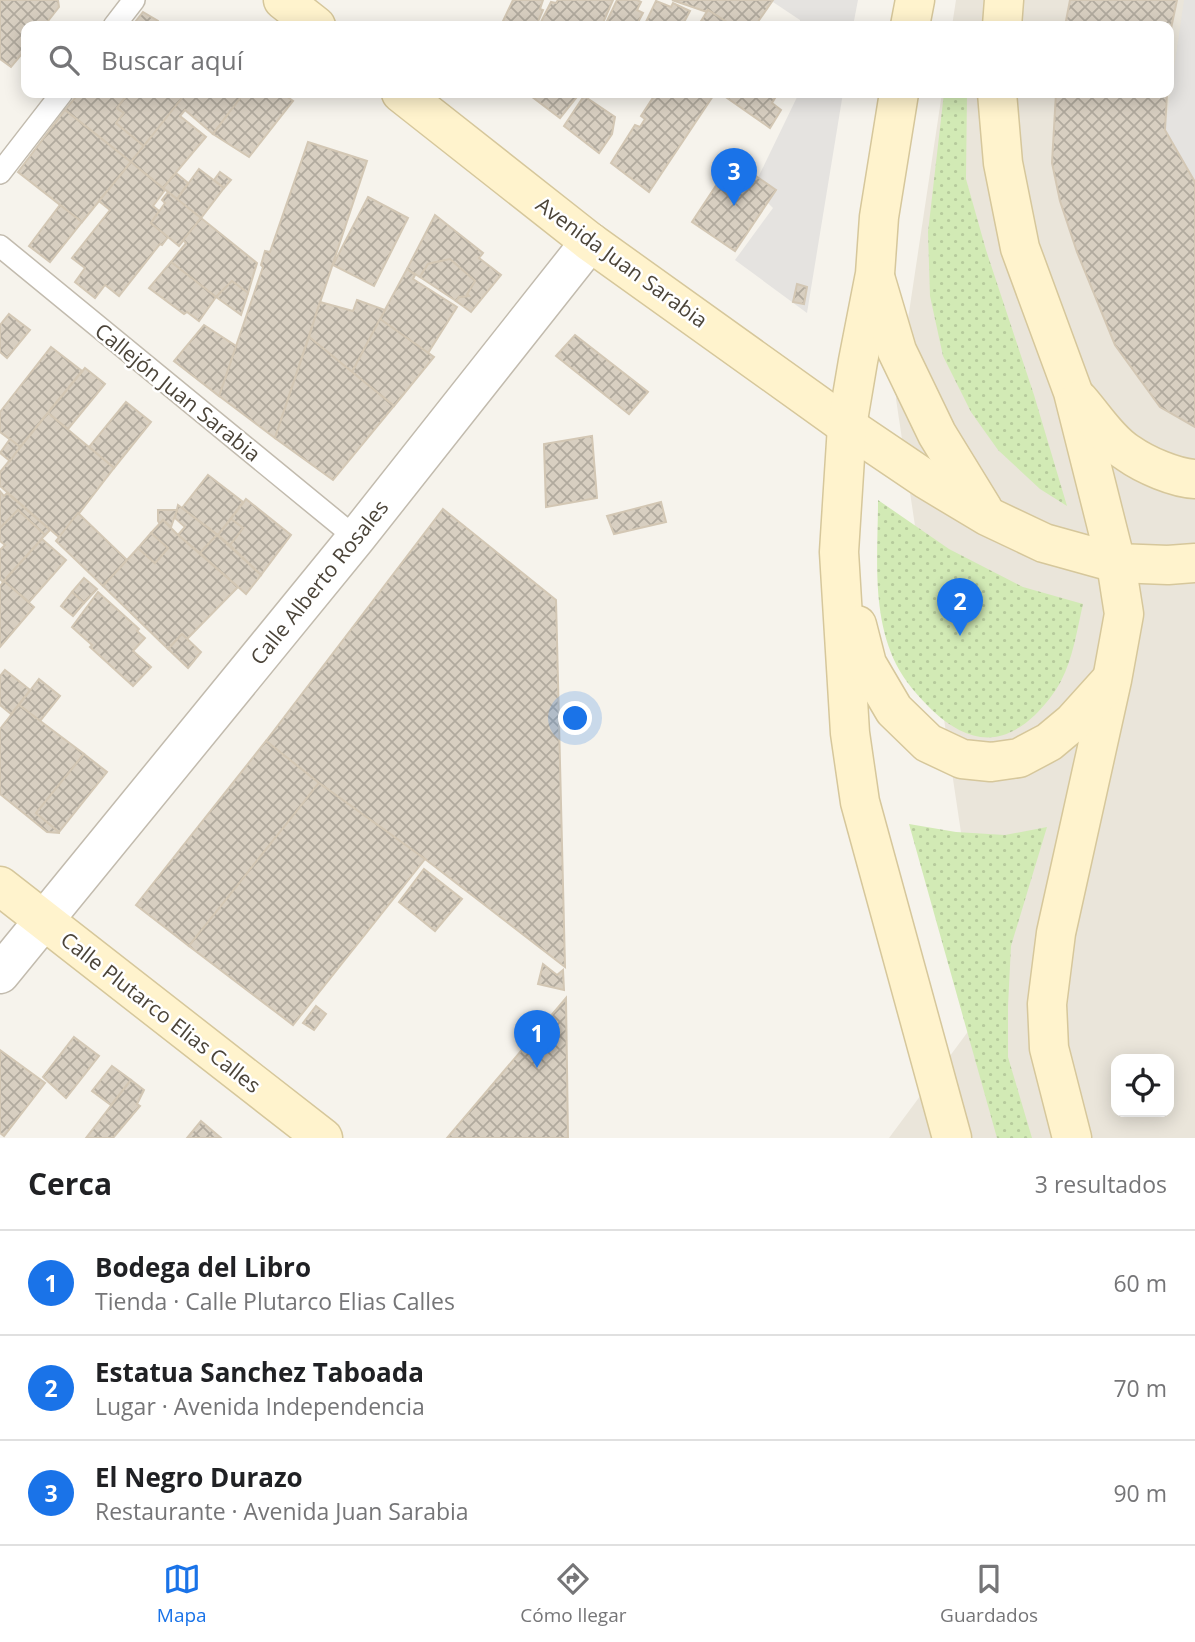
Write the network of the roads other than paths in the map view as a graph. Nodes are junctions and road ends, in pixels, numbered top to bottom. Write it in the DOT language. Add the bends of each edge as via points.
graph roads {
  1 [pos="134,0"];
  2 [pos="283,0"];
  3 [pos="915,0"];
  4 [pos="1004,0"];
  5 [pos="118,21"];
  6 [pos="310,21"];
  7 [pos="912,21"];
  8 [pos="1002,21"];
  9 [pos="58,98"];
  10 [pos="407,98"];
  11 [pos="899,98"];
  12 [pos="998,98"];
  13 [pos="0,173"];
  14 [pos="590,242"];
  15 [pos="0,246"];
  16 [pos="875,274"];
  17 [pos="1073,392"];
  18 [pos="848,426"];
  19 [pos="1195,479"];
  20 [pos="987,516"];
  21 [pos="356,538"];
  22 [pos="839,552"];
  23 [pos="1116,563"];
  24 [pos="1195,563"];
  25 [pos="1112,680"];
  26 [pos="0,886"];
  27 [pos="43,920"];
  28 [pos="0,974"];
  29 [pos="323,1138"];
  30 [pos="952,1138"];
  31 [pos="1072,1138"];
  1 -- 5 [label="lane"];
  2 -- 6 [label="main road"];
  3 -- 7 [label="main road"];
  4 -- 8 [label="main road"];
  9 -- 13 [label="lane"];
  10 -- 14 [label="main road, Avenida Juan Sarabia"];
  11 -- 16 [label="main road" via="879,217"];
  12 -- 17 [label="main road" via="1003,163 1020,248"];
  14 -- 18 [label="main road, Avenida Juan Sarabia"];
  14 -- 21 [label="street, Calle Alberto Rosales"];
  15 -- 21 [label="lane, Callejón Juan Sarabia"];
  16 -- 18 [label="main road"];
  16 -- 20 [label="main road" via="897,351 937,434"];
  17 -- 19 [label="main road" via="1127,453 1182,478"];
  17 -- 23 [label="main road"];
  18 -- 20 [label="main road, Avenida Juan Sarabia"];
  18 -- 22 [label="main road"];
  20 -- 23 [label="main road, Avenida Juan Sarabia" via="1044,543"];
  21 -- 27 [label="street, Calle Alberto Rosales"];
  22 -- 25 [label="main road" via="867,664 894,710 928,743 962,759 1019,758 1073,722"];
  22 -- 30 [label="main road" via="849,733 860,802"];
  23 -- 24 [label="main road, Avenida Juan Sarabia"];
  23 -- 25 [label="main road" via="1124,614"];
  25 -- 31 [label="main road" via="1056,933 1047,1004 1049,1048"];
  26 -- 27 [label="main road, Calle Plutarco Elias Calles"];
  27 -- 28 [label="street, Calle Alberto Rosales"];
  27 -- 29 [label="main road, Calle Plutarco Elias Calles"];
}
